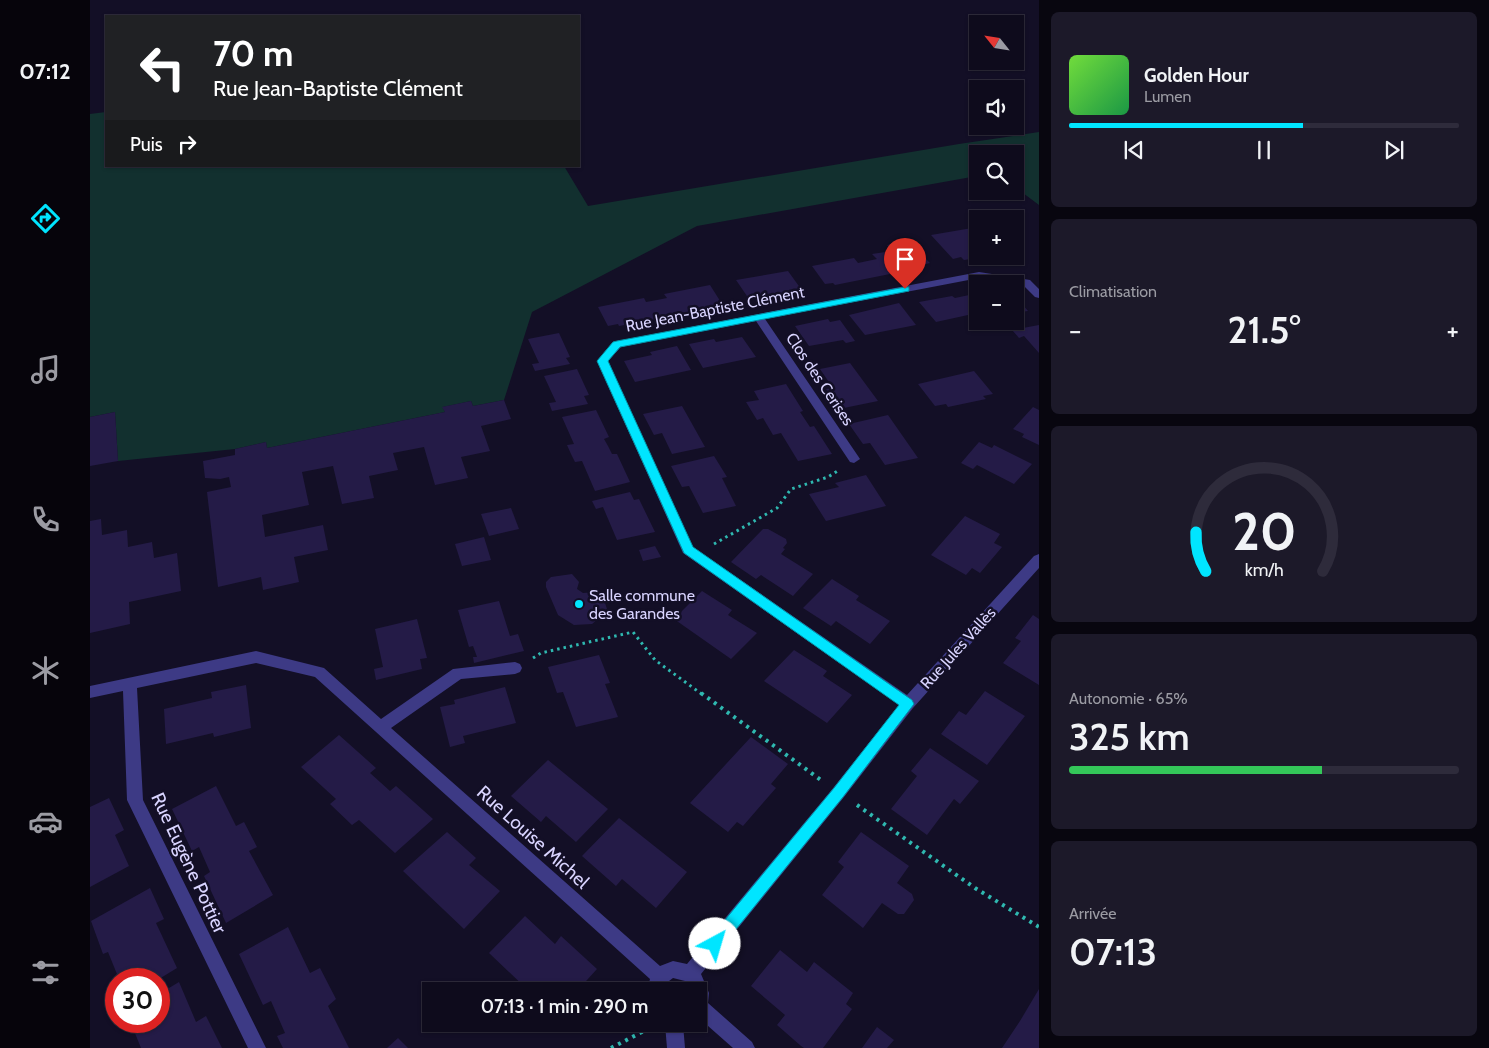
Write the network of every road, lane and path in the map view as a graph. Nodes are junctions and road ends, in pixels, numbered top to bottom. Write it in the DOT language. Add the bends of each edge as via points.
graph roads {
  1 [pos="1039,295"];
  2 [pos="759,318"];
  3 [pos="854,459"];
  4 [pos="695,555"];
  5 [pos="1039,558"];
  6 [pos="515,668"];
  7 [pos="130,684"];
  8 [pos="90,692"];
  9 [pos="908,704"];
  10 [pos="381,727"];
  11 [pos="838,792"];
  12 [pos="1039,927"];
  13 [pos="690,974"];
  14 [pos="655,982"];
  15 [pos="659,982"];
  16 [pos="698,982"];
  17 [pos="707,1013"];
  18 [pos="642,1032"];
  19 [pos="675,1032"];
  20 [pos="256,1048"];
  21 [pos="610,1048"];
  22 [pos="676,1048"];
  23 [pos="746,1048"];
  1 -- 2 [label="street, Rue Jean-Baptiste Clément" via="1026,282 978,275"];
  2 -- 3 [label="street, Clos des Cerises"];
  2 -- 4 [label="street, Rue Jean-Baptiste Clément" via="617,344 602,361 688,550"];
  3 -- 4 [label="path" via="828,477 791,488 776,508"];
  4 -- 9 [label="street, Rue Jean-Baptiste Clément"];
  5 -- 9 [label="street, Rue Jules Vallès"];
  6 -- 10 [label="street" via="458,673"];
  6 -- 11 [label="path" via="541,653 633,632 655,660"];
  7 -- 8 [label="street, Rue Louise Michel"];
  7 -- 10 [label="street, Rue Louise Michel" via="256,657 319,672"];
  7 -- 20 [label="street, Rue Eugène Pottier" via="134,800"];
  9 -- 11 [label="street, Rue Jules Vallès"];
  10 -- 14 [label="street, Rue Louise Michel"];
  11 -- 12 [label="path" via="975,888"];
  11 -- 13 [label="street, Rue Jules Vallès"];
  13 -- 15 [label="street" via="680,969 669,970"];
  13 -- 16 [label="street"];
  17 -- 23 [label="street"];
  18 -- 21 [label="path"];
  19 -- 22 [label="street"];
}
